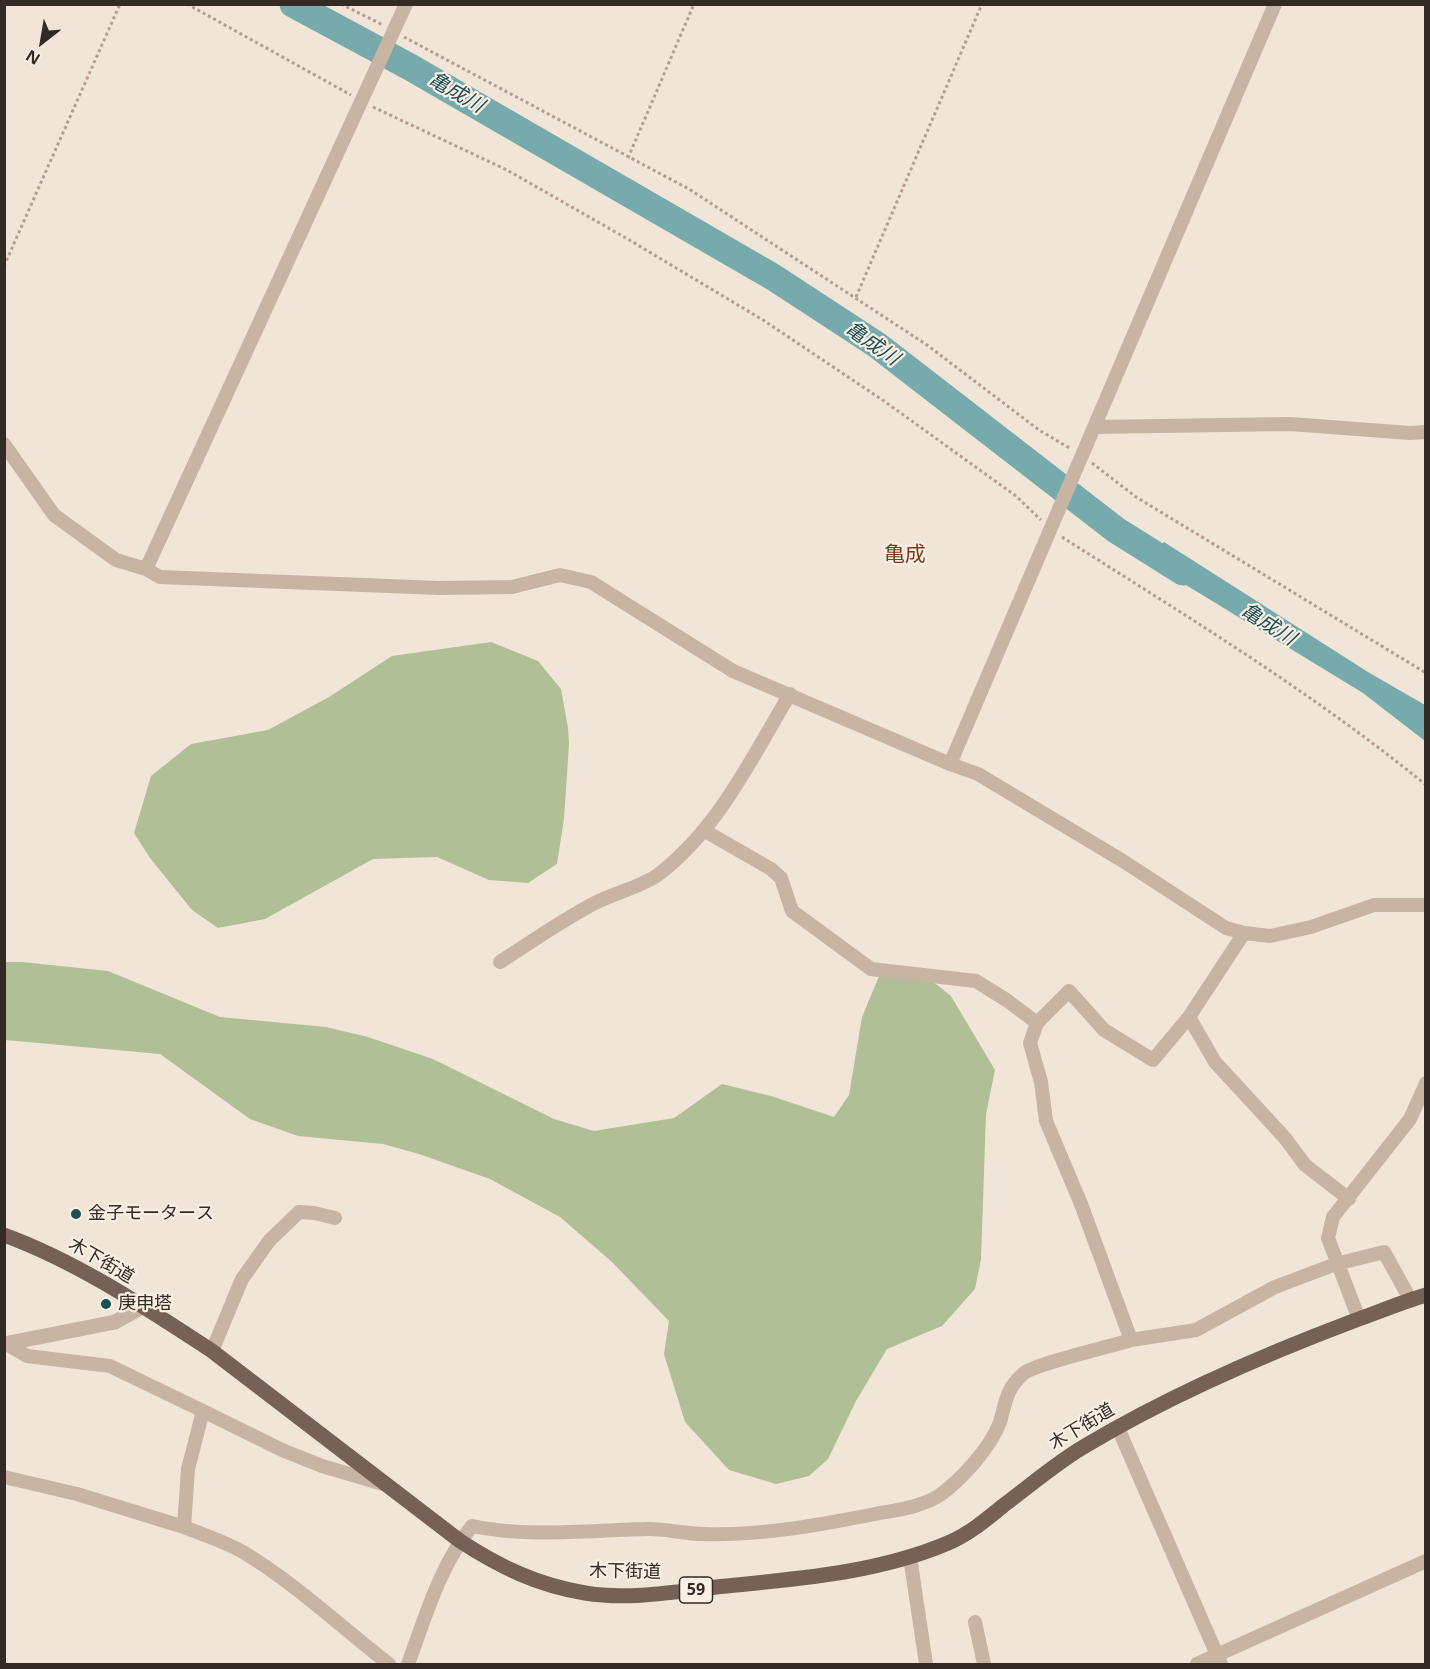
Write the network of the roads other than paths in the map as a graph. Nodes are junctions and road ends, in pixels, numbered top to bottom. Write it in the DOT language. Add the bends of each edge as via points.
graph roads {
  1 [pos="406,4"];
  2 [pos="1275,4"];
  3 [pos="1095,426"];
  4 [pos="1425,432"];
  5 [pos="4,444"];
  6 [pos="146,569"];
  7 [pos="790,694"];
  8 [pos="950,764"];
  9 [pos="705,831"];
  10 [pos="1425,905"];
  11 [pos="1244,933"];
  12 [pos="500,962"];
  13 [pos="1189,1017"];
  14 [pos="1037,1023"];
  15 [pos="1425,1083"];
  16 [pos="1349,1199"];
  17 [pos="335,1218"];
  18 [pos="4,1235"];
  19 [pos="1336,1264"];
  20 [pos="1418,1297"];
  21 [pos="142,1307"];
  22 [pos="1359,1319"];
  23 [pos="1131,1341"];
  24 [pos="5,1344"];
  25 [pos="212,1351"];
  26 [pos="203,1411"];
  27 [pos="1118,1428"];
  28 [pos="4,1477"];
  29 [pos="388,1486"];
  30 [pos="184,1527"];
  31 [pos="460,1541"];
  32 [pos="910,1557"];
  33 [pos="1425,1561"];
  34 [pos="975,1622"];
  35 [pos="1219,1660"];
  36 [pos="389,1665"];
  37 [pos="408,1665"];
  38 [pos="926,1665"];
  39 [pos="984,1665"];
  40 [pos="1197,1665"];
  1 -- 6 [label="street"];
  2 -- 3 [label="street"];
  3 -- 4 [label="street" via="1290,424"];
  3 -- 8 [label="street"];
  5 -- 6 [label="street" via="54,515 116,560"];
  6 -- 7 [label="street" via="160,577 439,588 512,587 560,574 591,582 733,671"];
  7 -- 8 [label="street"];
  7 -- 9 [label="street"];
  8 -- 11 [label="street" via="978,774 1124,861 1226,928"];
  9 -- 12 [label="street" via="658,875 594,903"];
  9 -- 14 [label="street" via="771,869 781,878 792,911 871,969 976,981"];
  10 -- 11 [label="street" via="1374,905 1311,927 1270,936"];
  11 -- 13 [label="street"];
  13 -- 14 [label="street" via="1153,1059 1104,1030 1069,991"];
  13 -- 16 [label="street" via="1215,1062 1286,1138 1305,1166"];
  14 -- 23 [label="street" via="1030,1043 1046,1120"];
  15 -- 16 [label="street" via="1410,1119"];
  16 -- 19 [label="street" via="1333,1217 1328,1238"];
  17 -- 25 [label="street" via="299,1212 269,1241 242,1279"];
  18 -- 21 [label="main road, 木下街道 / 59" via="57,1258"];
  19 -- 20 [label="street" via="1384,1252"];
  19 -- 22 [label="street"];
  19 -- 23 [label="street" via="1275,1287 1196,1330"];
  20 -- 22 [label="main road, 木下街道 / 59"];
  21 -- 24 [label="street" via="115,1322"];
  21 -- 25 [label="main road, 木下街道 / 59"];
  22 -- 27 [label="main road, 木下街道 / 59" via="1214,1379"];
  23 -- 31 [label="street" via="1024,1372 1007,1393 989,1444 939,1495 918,1504 849,1520 746,1534 652,1529 499,1532 472,1526"];
  24 -- 26 [label="street" via="27,1356 110,1366"];
  25 -- 29 [label="main road, 木下街道 / 59"];
  26 -- 29 [label="street" via="282,1450"];
  26 -- 30 [label="street" via="188,1469"];
  27 -- 32 [label="main road, 木下街道 / 59" via="1055,1466 979,1525 950,1542"];
  27 -- 35 [label="street"];
  28 -- 30 [label="street" via="77,1494"];
  29 -- 31 [label="main road, 木下街道 / 59"];
  30 -- 36 [label="street" via="241,1551 297,1588"];
  31 -- 32 [label="main road, 木下街道 / 59" via="511,1571 538,1582 587,1593 656,1594 785,1580 856,1570"];
  31 -- 37 [label="street" via="431,1601"];
  32 -- 38 [label="street"];
  33 -- 35 [label="street"];
  34 -- 39 [label="street"];
  35 -- 40 [label="street"];
}
